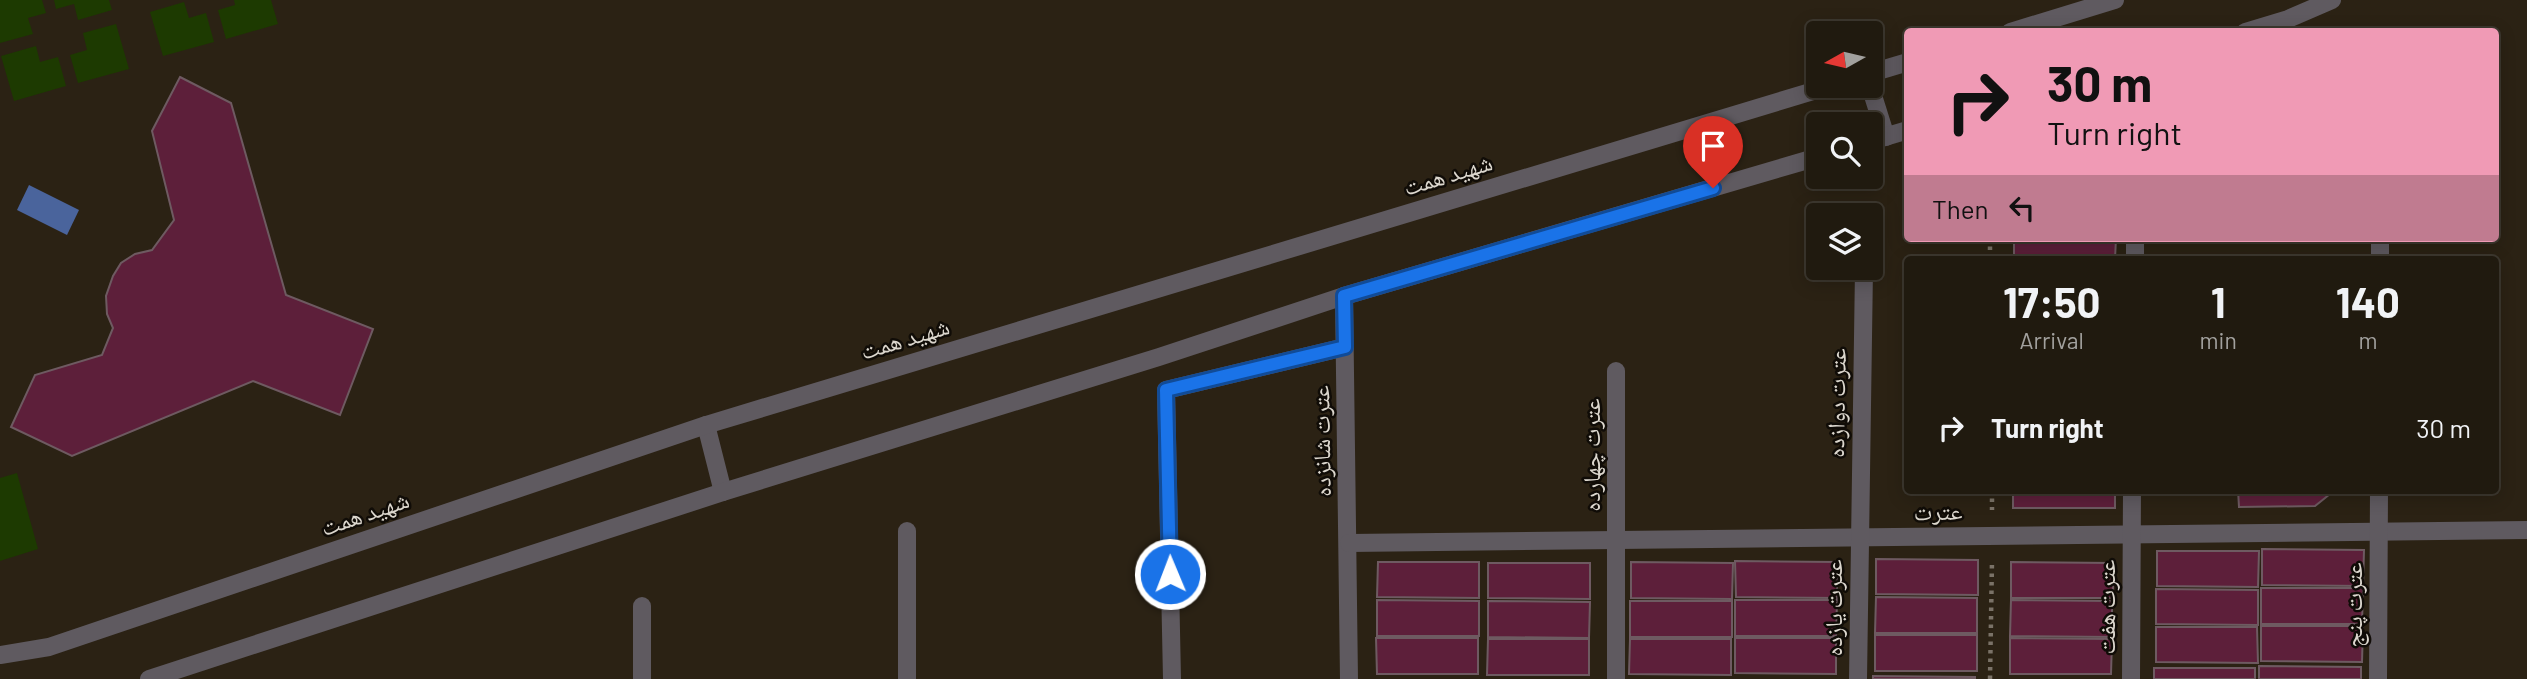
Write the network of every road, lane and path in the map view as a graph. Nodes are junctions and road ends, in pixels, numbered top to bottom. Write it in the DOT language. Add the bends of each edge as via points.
graph roads {
  1 [pos="2115,0"];
  2 [pos="2332,0"];
  3 [pos="2023,28"];
  4 [pos="2258,28"];
  5 [pos="1904,63"];
  6 [pos="1883,69"];
  7 [pos="1806,93"];
  8 [pos="1904,132"];
  9 [pos="1883,138"];
  10 [pos="1806,161"];
  11 [pos="1864,280"];
  12 [pos="1344,296"];
  13 [pos="1345,347"];
  14 [pos="1616,371"];
  15 [pos="706,425"];
  16 [pos="723,492"];
  17 [pos="2132,494"];
  18 [pos="2379,494"];
  19 [pos="2527,530"];
  20 [pos="907,531"];
  21 [pos="2378,532"];
  22 [pos="2132,534"];
  23 [pos="1992,536"];
  24 [pos="1859,537"];
  25 [pos="1616,540"];
  26 [pos="1349,543"];
  27 [pos="642,606"];
  28 [pos="0,655"];
  29 [pos="149,679"];
  30 [pos="642,679"];
  31 [pos="907,679"];
  32 [pos="1172,679"];
  33 [pos="1349,679"];
  34 [pos="1616,679"];
  35 [pos="1858,679"];
  36 [pos="1990,679"];
  37 [pos="2131,679"];
  38 [pos="2378,679"];
  1 -- 3 [label="street"];
  2 -- 4 [label="street"];
  5 -- 6 [label="street"];
  7 -- 15 [label="street, شهید همت"];
  8 -- 9 [label="street"];
  10 -- 12 [label="street"];
  11 -- 24 [label="street, عترت دوازده"];
  12 -- 13 [label="street, عترت شانزده"];
  12 -- 16 [label="street"];
  13 -- 26 [label="street, عترت شانزده"];
  13 -- 32 [label="street" via="1166,390"];
  14 -- 25 [label="street, عترت چهارده"];
  15 -- 16 [label="street"];
  15 -- 28 [label="street, شهید همت" via="49,647"];
  16 -- 29 [label="street"];
  17 -- 22 [label="street, عترت هفت"];
  18 -- 21 [label="street, عترت پنج"];
  19 -- 21 [label="street, عترت"];
  20 -- 31 [label="street"];
  21 -- 22 [label="street, عترت"];
  21 -- 38 [label="street, عترت پنج"];
  22 -- 23 [label="street, عترت"];
  22 -- 37 [label="street, عترت هفت"];
  23 -- 24 [label="street, عترت"];
  23 -- 36 [label="path"];
  24 -- 25 [label="street, عترت"];
  24 -- 35 [label="street, عترت یازده"];
  25 -- 26 [label="street, عترت"];
  25 -- 34 [label="street, عترت چهارده"];
  26 -- 33 [label="street, عترت شانزده"];
  27 -- 30 [label="street"];
}
